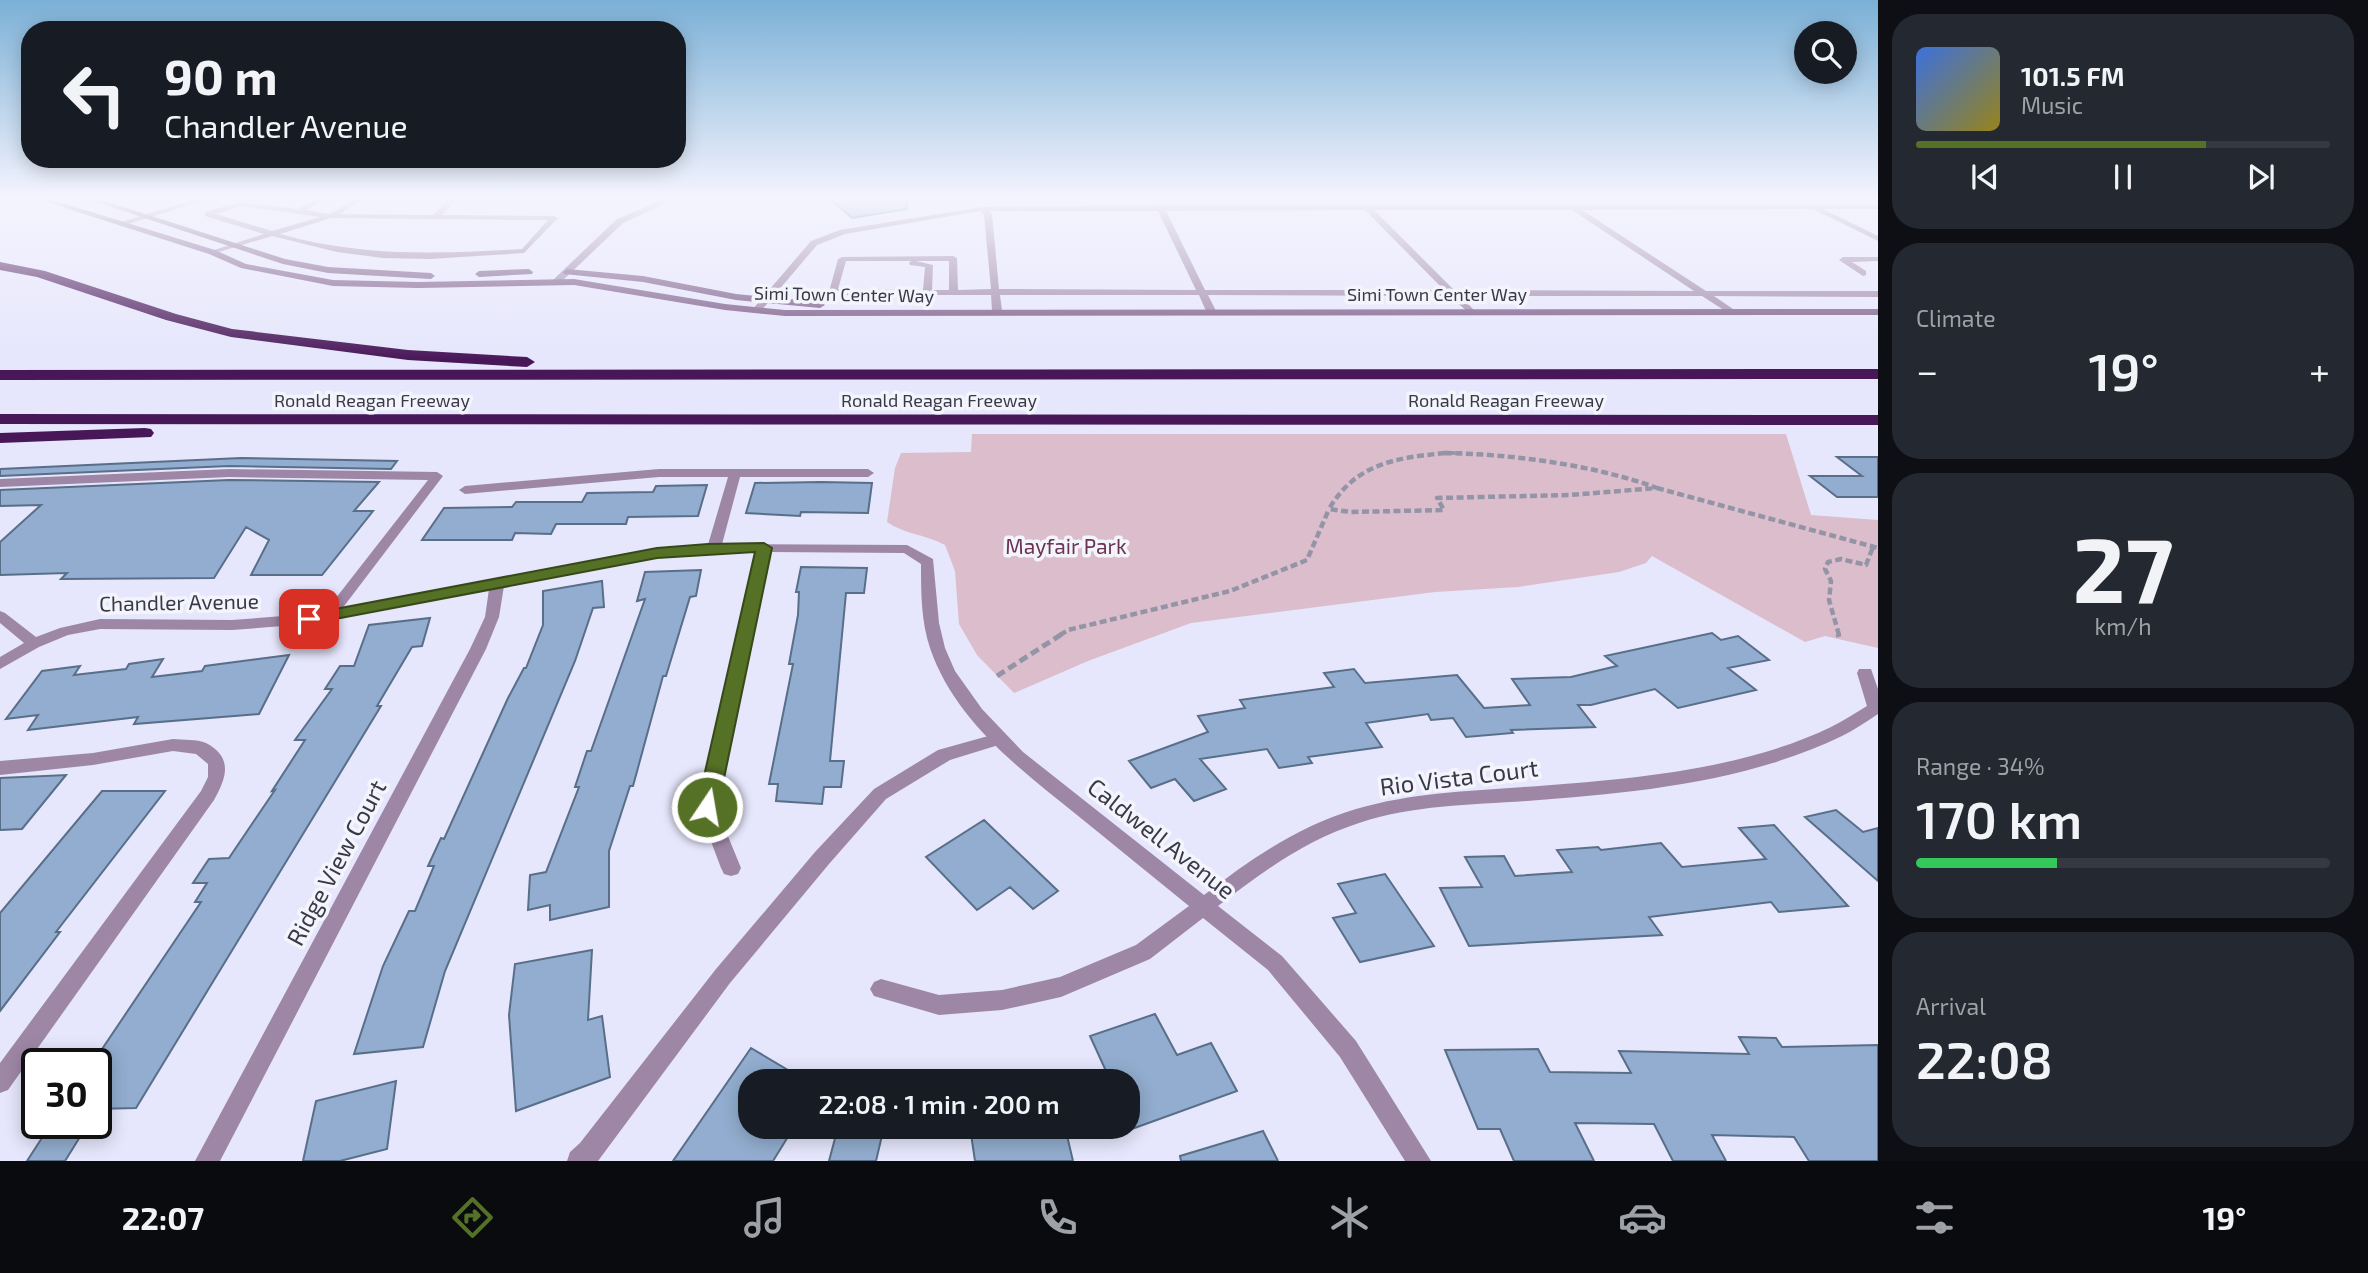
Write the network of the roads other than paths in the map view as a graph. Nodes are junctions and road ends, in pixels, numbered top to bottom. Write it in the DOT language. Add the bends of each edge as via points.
graph roads {
  1 [pos="207,251"];
  2 [pos="218,251"];
  3 [pos="252,251"];
  4 [pos="341,251"];
  5 [pos="522,251"];
  6 [pos="587,251"];
  7 [pos="807,251"];
  8 [pos="991,251"];
  9 [pos="1182,251"];
  10 [pos="1410,251"];
  11 [pos="1639,251"];
  12 [pos="212,253"];
  13 [pos="1878,259"];
  14 [pos="841,265"];
  15 [pos="0,266"];
  16 [pos="565,272"];
  17 [pos="1864,272"];
  18 [pos="557,281"];
  19 [pos="995,292"];
  20 [pos="1203,292"];
  21 [pos="927,293"];
  22 [pos="954,293"];
  23 [pos="1452,293"];
  24 [pos="1702,293"];
  25 [pos="1878,293"];
  26 [pos="766,301"];
  27 [pos="757,310"];
  28 [pos="997,311"];
  29 [pos="1211,311"];
  30 [pos="1470,311"];
  31 [pos="1730,311"];
  32 [pos="1878,312"];
  33 [pos="1878,374"];
  34 [pos="0,375"];
  35 [pos="766,375"];
  36 [pos="0,419"];
  37 [pos="434,420"];
  38 [pos="1878,420"];
  39 [pos="0,438"];
  40 [pos="735,473"];
  41 [pos="868,473"];
  42 [pos="0,483"];
  43 [pos="465,490"];
  44 [pos="714,548"];
  45 [pos="764,548"];
  46 [pos="907,549"];
  47 [pos="497,584"];
  48 [pos="330,615"];
  49 [pos="0,617"];
  50 [pos="34,643"];
  51 [pos="0,664"];
  52 [pos="1865,673"];
  53 [pos="999,739"];
  54 [pos="0,768"];
  55 [pos="731,868"];
  56 [pos="1206,906"];
  57 [pos="881,989"];
  58 [pos="0,1082"];
  59 [pos="207,1161"];
  60 [pos="579,1161"];
  61 [pos="1419,1161"];
  1 -- 12 [label="street, Simi Town Center Way"];
  2 -- 12 [label="street"];
  3 -- 16 [label="street, Simi Town Center Way" via="328,270 374,274"];
  4 -- 5 [label="street" via="385,256"];
  6 -- 16 [label="street"];
  7 -- 26 [label="street"];
  8 -- 19 [label="street"];
  9 -- 20 [label="street"];
  10 -- 23 [label="street"];
  11 -- 24 [label="street"];
  12 -- 18 [label="street, Simi Town Center Way" via="244,266 333,282"];
  13 -- 17 [label="street" via="1843,260"];
  14 -- 21 [label="street" via="926,263"];
  14 -- 21 [label="street" via="833,292"];
  14 -- 22 [label="street" via="842,260 853,258 953,258"];
  15 -- 35 [label="highway" via="40,274 183,321 278,340 408,355"];
  16 -- 18 [label="street"];
  16 -- 26 [label="street, Simi Town Center Way" via="643,279"];
  18 -- 27 [label="street, Simi Town Center Way"];
  19 -- 20 [label="street"];
  19 -- 22 [label="street"];
  19 -- 28 [label="street"];
  20 -- 23 [label="street"];
  20 -- 29 [label="street"];
  21 -- 22 [label="street"];
  23 -- 24 [label="street"];
  23 -- 30 [label="street"];
  24 -- 25 [label="street"];
  24 -- 31 [label="street"];
  26 -- 27 [label="street"];
  26 -- 28 [label="street, Simi Town Center Way"];
  27 -- 28 [label="street, Simi Town Center Way" via="820,314"];
  28 -- 29 [label="street, Simi Town Center Way"];
  29 -- 30 [label="street, Simi Town Center Way"];
  30 -- 31 [label="street, Simi Town Center Way"];
  31 -- 32 [label="street, Simi Town Center Way"];
  33 -- 35 [label="highway, Ronald Reagan Freeway"];
  34 -- 35 [label="highway, Ronald Reagan Freeway"];
  36 -- 37 [label="highway, Ronald Reagan Freeway"];
  37 -- 38 [label="highway, Ronald Reagan Freeway"];
  37 -- 39 [label="highway"];
  40 -- 41 [label="street"];
  40 -- 43 [label="street" via="659,473"];
  40 -- 44 [label="street"];
  42 -- 48 [label="street" via="229,473 437,476"];
  44 -- 45 [label="street, Chandler Avenue"];
  44 -- 47 [label="street, Chandler Avenue" via="657,553"];
  45 -- 46 [label="street, Chandler Avenue"];
  45 -- 55 [label="street" via="707,807"];
  46 -- 53 [label="street, Caldwell Avenue" via="928,562 926,599 942,661 962,696"];
  47 -- 48 [label="street, Chandler Avenue"];
  47 -- 59 [label="street, Ridge View Court" via="492,618 478,649"];
  48 -- 50 [label="street, Chandler Avenue" via="232,625 100,624"];
  49 -- 50 [label="street"];
  50 -- 51 [label="street, Chandler Avenue"];
  52 -- 56 [label="street, Rio Vista Court" via="1876,708 1836,732 1767,758 1685,777 1418,802 1357,816 1301,838"];
  53 -- 56 [label="street, Caldwell Avenue"];
  53 -- 60 [label="street" via="944,755 880,794 723,976"];
  54 -- 58 [label="street" via="173,745 201,748 216,762 217,777"];
  56 -- 57 [label="street, Rio Vista Court" via="1143,952 1061,987 1002,1000 939,1005"];
  56 -- 61 [label="street, Caldwell Avenue" via="1275,963 1348,1049"];
}
